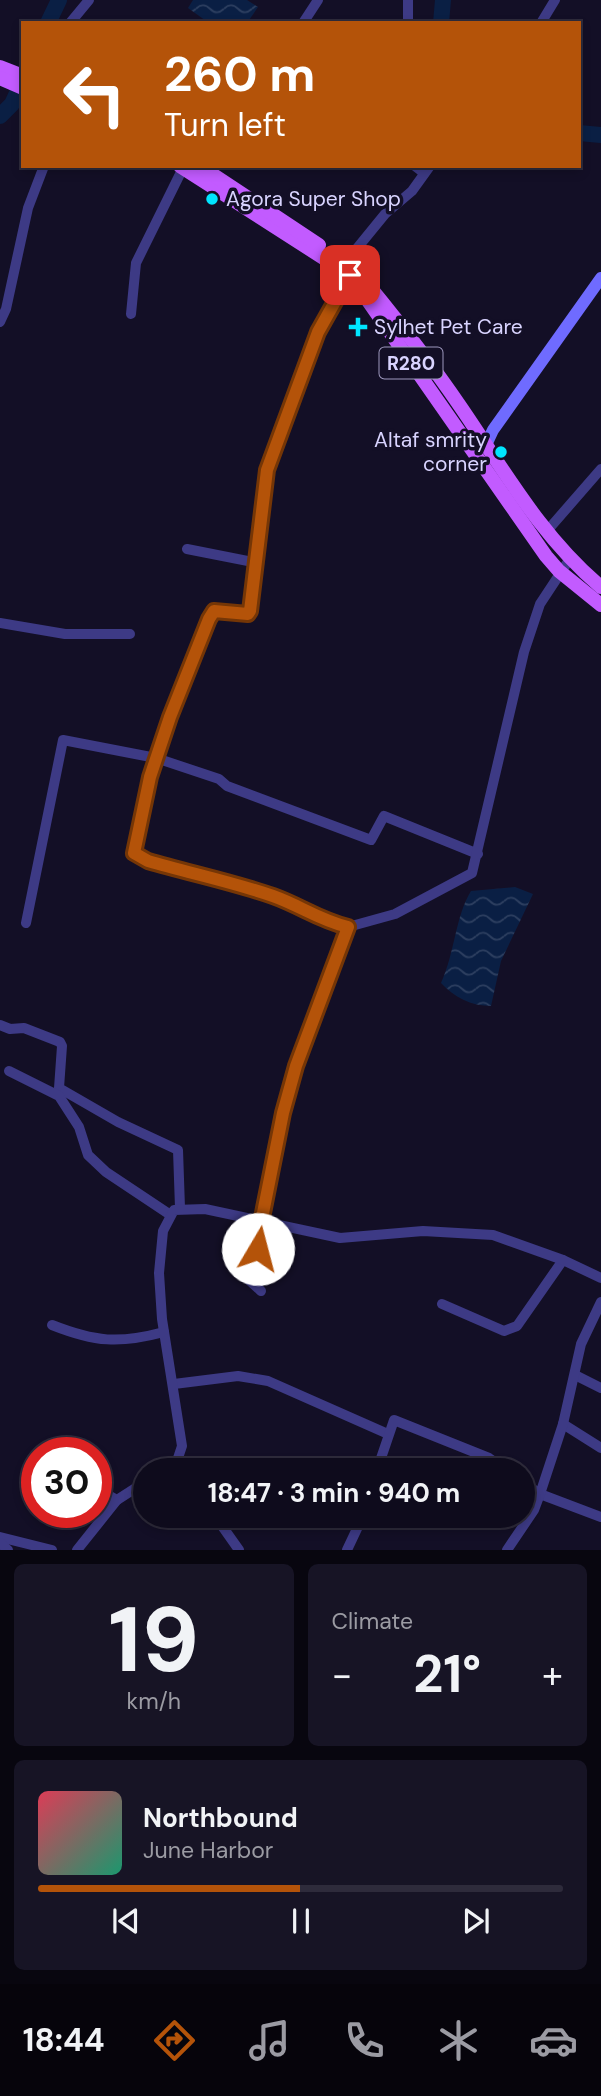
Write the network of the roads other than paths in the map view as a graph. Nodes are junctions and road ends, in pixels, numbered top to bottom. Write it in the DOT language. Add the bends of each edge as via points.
graph roads {
  1 [pos="89,0"];
  2 [pos="318,0"];
  3 [pos="408,0"];
  4 [pos="555,0"];
  5 [pos="72,21"];
  6 [pos="304,21"];
  7 [pos="408,21"];
  8 [pos="542,21"];
  9 [pos="0,67"];
  10 [pos="21,75"];
  11 [pos="0,78"];
  12 [pos="21,87"];
  13 [pos="43,168"];
  14 [pos="182,168"];
  15 [pos="184,168"];
  16 [pos="203,168"];
  17 [pos="423,169"];
  18 [pos="347,269"];
  19 [pos="601,278"];
  20 [pos="601,287"];
  21 [pos="131,314"];
  22 [pos="0,321"];
  23 [pos="486,444"];
  24 [pos="601,469"];
  25 [pos="547,531"];
  26 [pos="187,549"];
  27 [pos="258,563"];
  28 [pos="564,566"];
  29 [pos="601,587"];
  30 [pos="601,605"];
  31 [pos="0,623"];
  32 [pos="130,634"];
  33 [pos="156,758"];
  34 [pos="478,854"];
  35 [pos="26,923"];
  36 [pos="348,927"];
  37 [pos="0,1025"];
  38 [pos="9,1071"];
  39 [pos="59,1092"];
  40 [pos="180,1208"];
  41 [pos="169,1214"];
  42 [pos="263,1223"];
  43 [pos="563,1259"];
  44 [pos="601,1278"];
  45 [pos="261,1291"];
  46 [pos="601,1302"];
  47 [pos="442,1304"];
  48 [pos="52,1325"];
  49 [pos="164,1332"];
  50 [pos="575,1375"];
  51 [pos="174,1384"];
  52 [pos="601,1388"];
  53 [pos="563,1424"];
  54 [pos="388,1434"];
  55 [pos="601,1448"];
  56 [pos="179,1458"];
  57 [pos="381,1458"];
  58 [pos="489,1458"];
  59 [pos="133,1490"];
  60 [pos="535,1490"];
  61 [pos="540,1494"];
  62 [pos="112,1497"];
  63 [pos="117,1500"];
  64 [pos="601,1517"];
  65 [pos="223,1528"];
  66 [pos="357,1528"];
  67 [pos="0,1537"];
  68 [pos="0,1543"];
  69 [pos="8,1550"];
  70 [pos="52,1550"];
  71 [pos="77,1550"];
  72 [pos="239,1550"];
  73 [pos="346,1550"];
  74 [pos="507,1550"];
  1 -- 5 [label="street"];
  2 -- 6 [label="street"];
  3 -- 7 [label="street"];
  4 -- 8 [label="street"];
  9 -- 10 [label="main road"];
  11 -- 12 [label="main road"];
  13 -- 22 [label="street" via="28,208"];
  14 -- 21 [label="street" via="136,263"];
  15 -- 18 [label="main road, R280"];
  16 -- 18 [label="main road, R280"];
  17 -- 18 [label="street" via="412,191 386,214"];
  18 -- 23 [label="main road, R280" via="367,284 401,326"];
  18 -- 27 [label="street" via="318,332 267,470"];
  18 -- 28 [label="main road, R280"];
  19 -- 23 [label="main road"];
  20 -- 23 [label="main road" via="496,438"];
  23 -- 25 [label="main road, R280"];
  24 -- 25 [label="street"];
  25 -- 28 [label="main road, R280"];
  26 -- 27 [label="street"];
  27 -- 33 [label="street" via="248,614 214,611 209,619"];
  28 -- 29 [label="main road, R280"];
  28 -- 30 [label="main road, R280"];
  28 -- 34 [label="street" via="540,604 524,652"];
  31 -- 32 [label="street" via="65,634"];
  33 -- 34 [label="street" via="371,840 384,816"];
  33 -- 35 [label="street" via="63,740"];
  33 -- 36 [label="street" via="136,856 262,892 322,921"];
  34 -- 36 [label="street" via="472,873 395,914"];
  36 -- 42 [label="street" via="293,1077"];
  37 -- 39 [label="street" via="24,1028 62,1044"];
  38 -- 39 [label="street"];
  39 -- 40 [label="street" via="177,1150"];
  39 -- 41 [label="street" via="79,1127 88,1155"];
  40 -- 41 [label="street"];
  40 -- 42 [label="street"];
  41 -- 49 [label="street" via="159,1273"];
  42 -- 43 [label="street" via="340,1238 423,1231 494,1235"];
  42 -- 45 [label="street" via="249,1280"];
  43 -- 44 [label="street"];
  43 -- 47 [label="street" via="517,1326 504,1331"];
  46 -- 50 [label="street" via="581,1344"];
  48 -- 49 [label="street" via="87,1339 117,1341"];
  49 -- 51 [label="street"];
  50 -- 52 [label="street"];
  50 -- 53 [label="street"];
  51 -- 54 [label="street" via="238,1376 268,1381"];
  51 -- 56 [label="street"];
  53 -- 55 [label="street"];
  53 -- 61 [label="street"];
  54 -- 57 [label="street"];
  54 -- 58 [label="street" via="392,1422 398,1421"];
  59 -- 63 [label="street"];
  60 -- 61 [label="street"];
  61 -- 64 [label="street"];
  61 -- 74 [label="street"];
  62 -- 63 [label="street"];
  63 -- 71 [label="street"];
  65 -- 72 [label="street"];
  66 -- 73 [label="street"];
  67 -- 70 [label="street"];
  68 -- 69 [label="street"];
}
